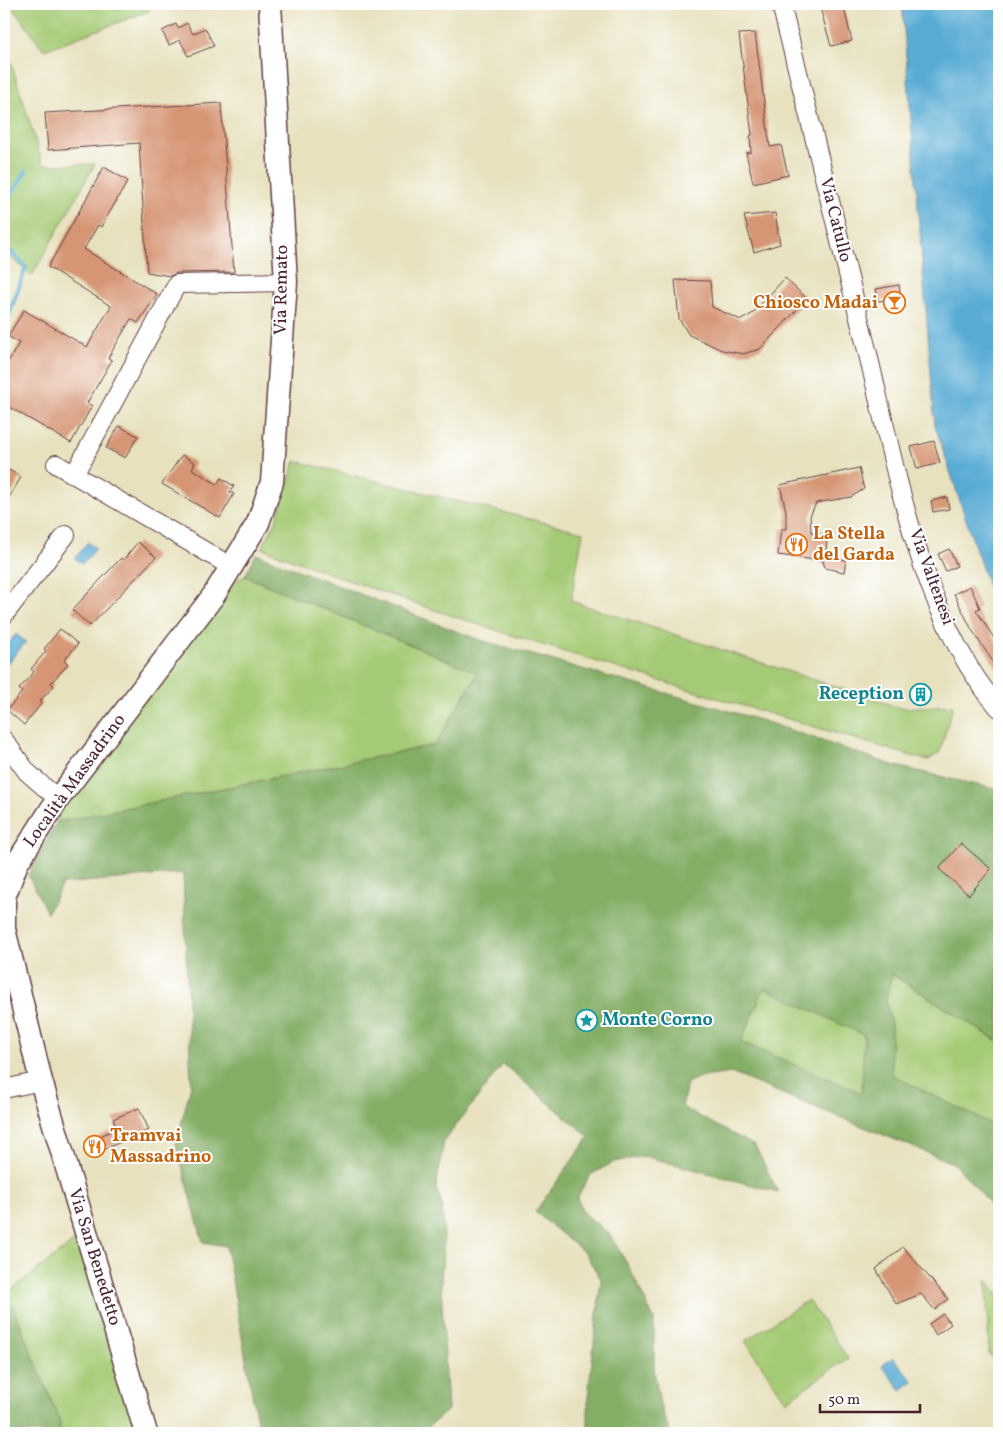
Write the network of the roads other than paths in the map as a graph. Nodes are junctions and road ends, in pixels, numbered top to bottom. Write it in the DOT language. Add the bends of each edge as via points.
graph roads {
  1 [pos="270,4"];
  2 [pos="781,4"];
  3 [pos="286,282"];
  4 [pos="888,436"];
  5 [pos="56,464"];
  6 [pos="74,475"];
  7 [pos="66,535"];
  8 [pos="232,567"];
  9 [pos="4,615"];
  10 [pos="999,708"];
  11 [pos="4,740"];
  12 [pos="58,799"];
  13 [pos="38,1081"];
  14 [pos="4,1089"];
  15 [pos="146,1433"];
  1 -- 3 [label="main road, Via Remato"];
  2 -- 4 [label="street, Via Catullo"];
  3 -- 6 [label="street" via="177,284"];
  3 -- 8 [label="main road, Via Remato" via="272,482 258,523"];
  4 -- 10 [label="street, Via Valtenesi" via="929,585 952,637"];
  5 -- 6 [label="street"];
  6 -- 8 [label="street"];
  7 -- 9 [label="street"];
  8 -- 12 [label="main road, Località Massadrino"];
  11 -- 12 [label="street" via="27,772"];
  12 -- 13 [label="main road, Località Massadrino" via="17,863 4,897 4,929"];
  13 -- 14 [label="street"];
  13 -- 15 [label="main road, Via San Benedetto"];
}
